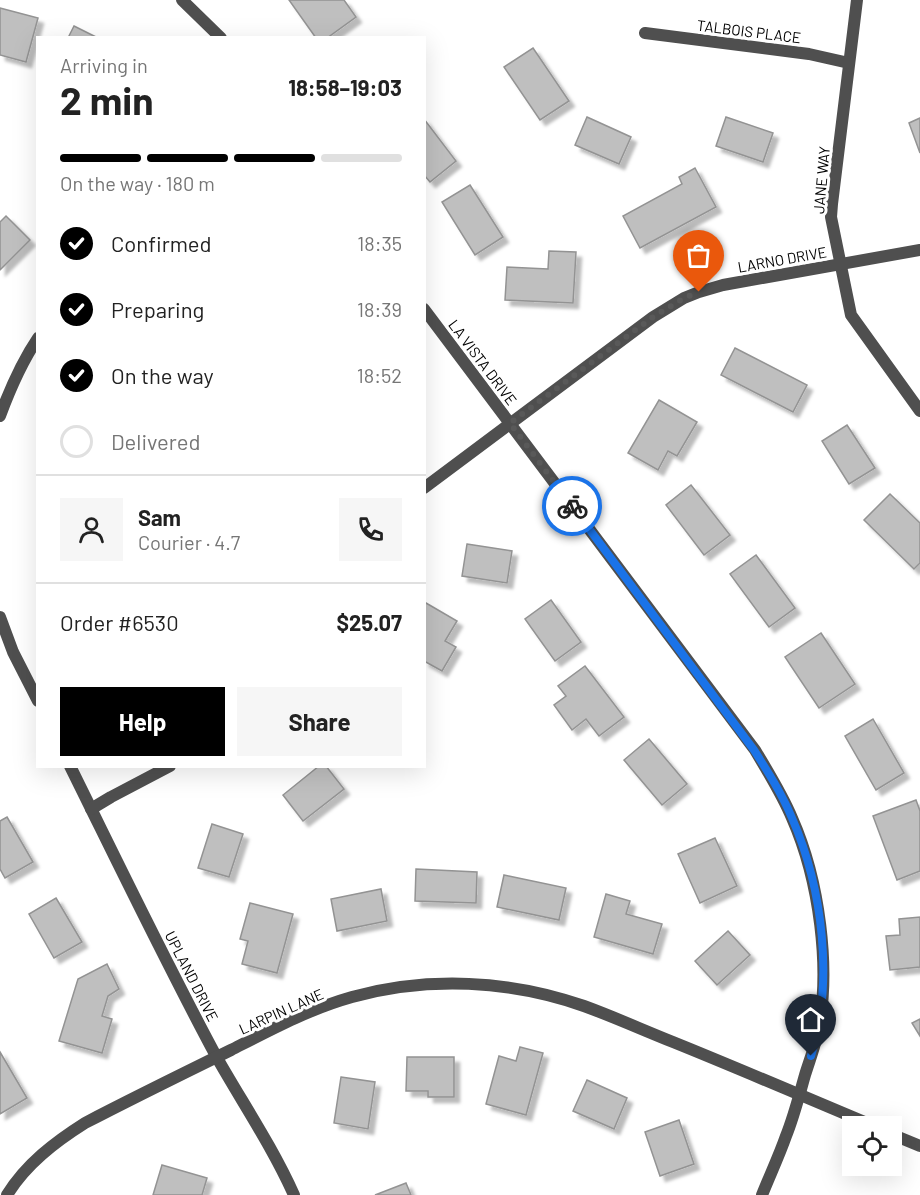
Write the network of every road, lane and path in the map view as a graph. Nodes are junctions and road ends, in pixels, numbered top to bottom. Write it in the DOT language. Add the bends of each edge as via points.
graph roads {
  1 [pos="182,0"];
  2 [pos="857,0"];
  3 [pos="645,33"];
  4 [pos="219,36"];
  5 [pos="849,63"];
  6 [pos="920,250"];
  7 [pos="841,264"];
  8 [pos="426,312"];
  9 [pos="36,341"];
  10 [pos="920,411"];
  11 [pos="0,417"];
  12 [pos="510,423"];
  13 [pos="426,486"];
  14 [pos="0,617"];
  15 [pos="36,697"];
  16 [pos="71,768"];
  17 [pos="166,768"];
  18 [pos="91,809"];
  19 [pos="217,1057"];
  20 [pos="799,1095"];
  21 [pos="850,1116"];
  22 [pos="902,1139"];
  23 [pos="920,1146"];
  24 [pos="7,1195"];
  25 [pos="294,1195"];
  26 [pos="762,1195"];
  1 -- 4 [label="street"];
  2 -- 5 [label="street, JANE WAY"];
  3 -- 5 [label="street, TALBOIS PLACE"];
  5 -- 7 [label="street, JANE WAY" via="831,217"];
  6 -- 7 [label="street, LARNO DRIVE"];
  7 -- 10 [label="street, JANE WAY" via="851,315"];
  7 -- 12 [label="street, LARNO DRIVE" via="723,285 684,298"];
  8 -- 12 [label="street, LA VISTA DRIVE"];
  9 -- 11 [label="street" via="10,388"];
  12 -- 13 [label="street, LARNO DRIVE"];
  12 -- 20 [label="street, LA VISTA DRIVE" via="754,750 793,819 815,890 823,968 817,1036"];
  14 -- 15 [label="street"];
  16 -- 18 [label="street, UPLAND DRIVE"];
  17 -- 18 [label="street"];
  18 -- 19 [label="street, UPLAND DRIVE"];
  19 -- 20 [label="street, LARPIN LANE" via="298,1016 350,998 417,985 479,984 529,990 583,1006"];
  19 -- 24 [label="street, LARPIN LANE" via="68,1133 39,1156"];
  19 -- 25 [label="street, UPLAND DRIVE"];
  20 -- 21 [label="street, LARPIN LANE"];
  20 -- 26 [label="street, LA VISTA DRIVE"];
  22 -- 23 [label="street"];
}
